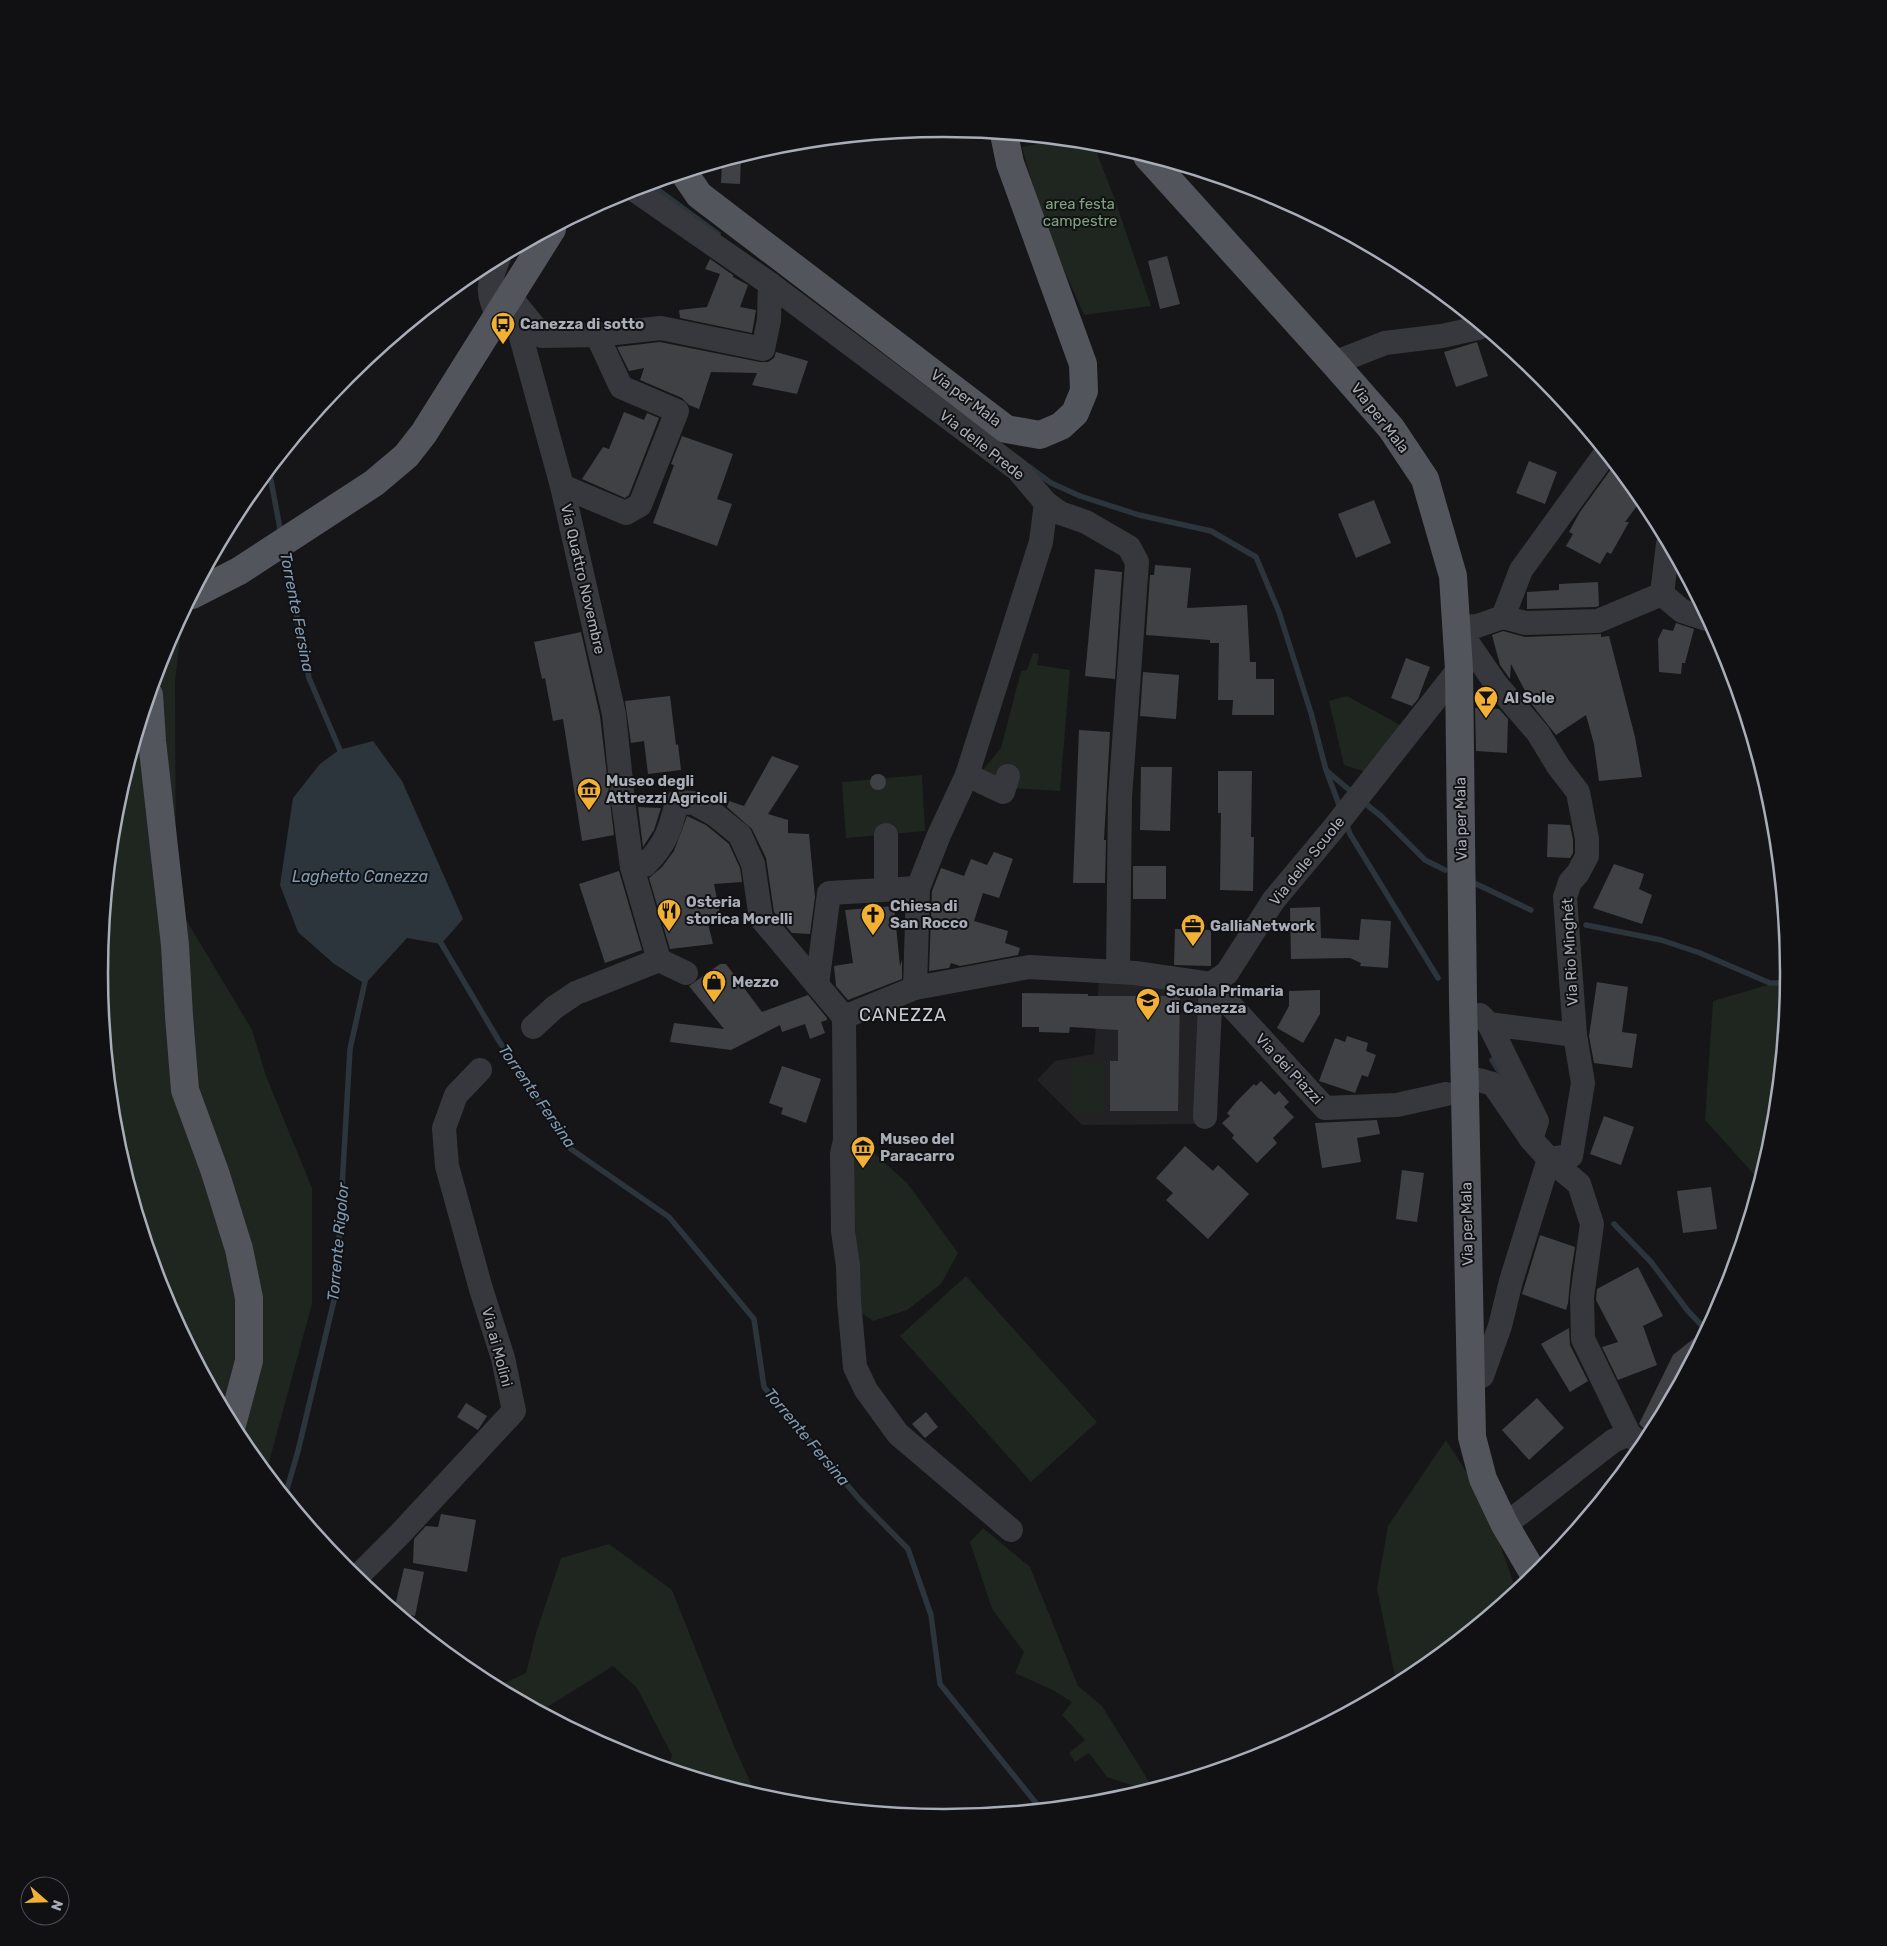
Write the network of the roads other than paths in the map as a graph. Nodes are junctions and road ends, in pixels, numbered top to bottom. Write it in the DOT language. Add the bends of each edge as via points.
graph roads {
  1 [pos="1005,140"];
  2 [pos="1153,163"];
  3 [pos="687,177"];
  4 [pos="641,194"];
  5 [pos="546,238"];
  6 [pos="494,268"];
  7 [pos="770,284"];
  8 [pos="504,306"];
  9 [pos="1475,329"];
  10 [pos="597,335"];
  11 [pos="1334,363"];
  12 [pos="1602,458"];
  13 [pos="562,486"];
  14 [pos="1046,503"];
  15 [pos="1667,555"];
  16 [pos="201,591"];
  17 [pos="1662,594"];
  18 [pos="1503,617"];
  19 [pos="1699,617"];
  20 [pos="1458,627"];
  21 [pos="1459,669"];
  22 [pos="150,709"];
  23 [pos="967,775"];
  24 [pos="1008,776"];
  25 [pos="886,835"];
  26 [pos="632,867"];
  27 [pos="918,888"];
  28 [pos="886,889"];
  29 [pos="659,960"];
  30 [pos="1118,972"];
  31 [pos="686,974"];
  32 [pos="1211,984"];
  33 [pos="817,985"];
  34 [pos="915,988"];
  35 [pos="1463,998"];
  36 [pos="844,1018"];
  37 [pos="1489,1024"];
  38 [pos="533,1027"];
  39 [pos="1575,1035"];
  40 [pos="480,1070"];
  41 [pos="1479,1080"];
  42 [pos="1446,1094"];
  43 [pos="1205,1117"];
  44 [pos="1531,1139"];
  45 [pos="1549,1159"];
  46 [pos="1471,1380"];
  47 [pos="235,1415"];
  48 [pos="1636,1440"];
  49 [pos="1505,1525"];
  50 [pos="1011,1530"];
  51 [pos="1530,1569"];
  52 [pos="361,1573"];
  1 -- 3 [label="main road, Via per Mala" via="1010,163 1083,364 1084,391 1075,413 1061,426 1040,435 1006,429 699,194"];
  2 -- 11 [label="main road, Via per Mala"];
  4 -- 7 [label="street, Via delle Prede"];
  5 -- 8 [label="main road"];
  6 -- 8 [label="street, Via Quattro Novembre" via="489,282 491,302"];
  7 -- 10 [label="street" via="770,320 764,349 661,328"];
  7 -- 14 [label="street, Via delle Prede" via="1018,470"];
  8 -- 10 [label="street" via="542,336"];
  8 -- 13 [label="street, Via Quattro Novembre"];
  8 -- 16 [label="main road" via="406,456 374,483 239,571"];
  9 -- 11 [label="street" via="1385,343"];
  10 -- 13 [label="street" via="621,387 677,411 640,505 626,513"];
  11 -- 20 [label="main road, Via per Mala" via="1391,428 1425,479 1453,576"];
  12 -- 18 [label="street" via="1521,570"];
  13 -- 26 [label="street, Via Quattro Novembre" via="614,714"];
  14 -- 23 [label="street" via="1042,542"];
  14 -- 30 [label="street, Via delle Prede" via="1129,547 1137,562 1120,798"];
  15 -- 17 [label="street"];
  17 -- 18 [label="street" via="1598,621 1525,623"];
  17 -- 19 [label="street" via="1682,611"];
  18 -- 20 [label="street" via="1477,626"];
  20 -- 21 [label="main road, Via per Mala"];
  20 -- 39 [label="street, Via Rio Minghét" via="1496,684 1538,733 1578,792 1587,856 1570,882 1565,897"];
  21 -- 32 [label="street, Via delle Scuole" via="1273,901 1227,973"];
  21 -- 35 [label="main road, Via per Mala"];
  22 -- 47 [label="main road" via="175,945 185,1090 215,1172 239,1249 250,1298 249,1361"];
  23 -- 24 [label="street" via="1003,792"];
  23 -- 27 [label="street"];
  25 -- 28 [label="street"];
  26 -- 29 [label="street, Via Quattro Novembre"];
  26 -- 33 [label="street" via="645,866 662,846 677,802 694,802 714,814 740,835 753,864 761,918"];
  27 -- 28 [label="street"];
  27 -- 34 [label="street"];
  28 -- 33 [label="street" via="829,893"];
  29 -- 31 [label="street"];
  29 -- 38 [label="street" via="576,993"];
  30 -- 32 [label="street"];
  30 -- 34 [label="street" via="1029,967"];
  32 -- 42 [label="street, Via dei Piazzi" via="1325,1108 1397,1105"];
  32 -- 43 [label="street"];
  33 -- 36 [label="street"];
  34 -- 36 [label="street"];
  35 -- 37 [label="street"];
  35 -- 46 [label="main road, Via per Mala"];
  36 -- 50 [label="street" via="844,1232 855,1367 866,1390 898,1434"];
  37 -- 39 [label="street"];
  37 -- 44 [label="street" via="1537,1121"];
  39 -- 45 [label="street, Via Rio Minghét" via="1582,1083 1571,1156"];
  40 -- 52 [label="street, Via ai Molini" via="456,1095 444,1128 447,1166 503,1358 514,1411"];
  41 -- 44 [label="street" via="1493,1084"];
  44 -- 45 [label="street"];
  45 -- 46 [label="street" via="1500,1326 1482,1376"];
  45 -- 48 [label="street" via="1579,1184 1592,1224 1582,1298 1584,1339"];
  46 -- 49 [label="main road, Via per Mala" via="1472,1437 1483,1479"];
  48 -- 49 [label="street" via="1614,1441"];
  49 -- 51 [label="main road, Via per Mala"];
}
